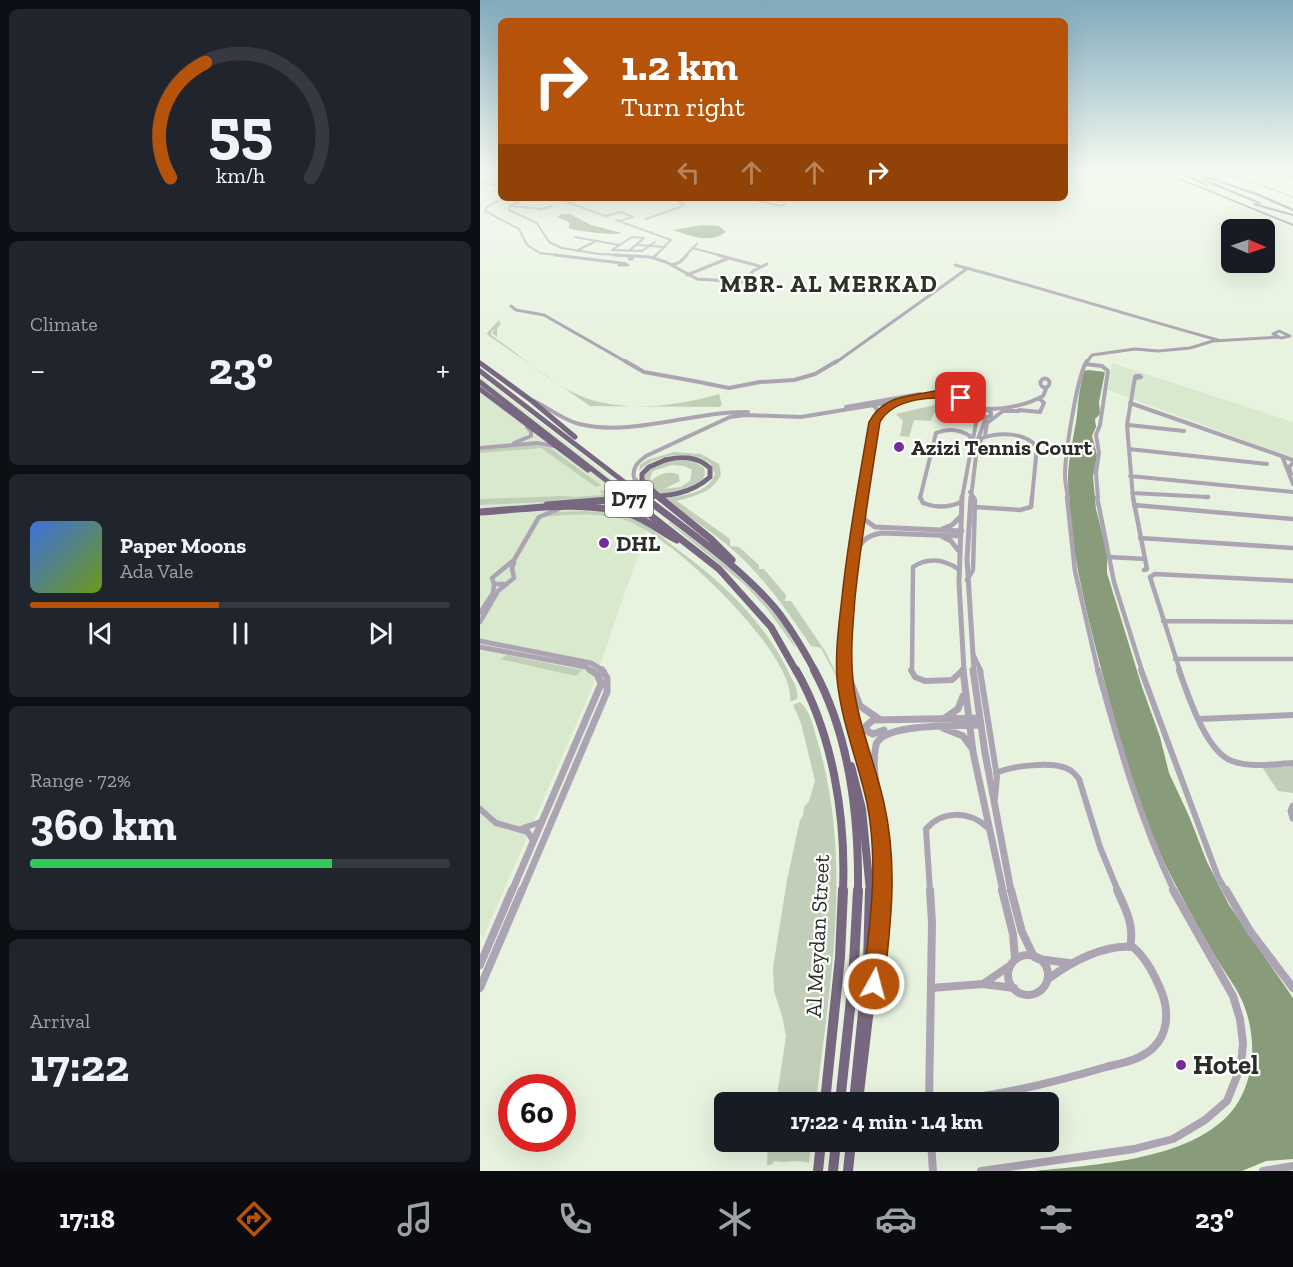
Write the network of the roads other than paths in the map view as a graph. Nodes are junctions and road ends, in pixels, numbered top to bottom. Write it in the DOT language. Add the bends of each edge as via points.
graph roads {
  1 [pos="515,227"];
  2 [pos="541,227"];
  3 [pos="636,227"];
  4 [pos="575,237"];
  5 [pos="594,242"];
  6 [pos="656,242"];
  7 [pos="697,244"];
  8 [pos="620,245"];
  9 [pos="637,245"];
  10 [pos="650,246"];
  11 [pos="665,247"];
  12 [pos="692,248"];
  13 [pos="612,250"];
  14 [pos="630,250"];
  15 [pos="576,251"];
  16 [pos="605,254"];
  17 [pos="632,257"];
  18 [pos="653,258"];
  19 [pos="729,258"];
  20 [pos="767,264"];
  21 [pos="672,265"];
  22 [pos="956,265"];
  23 [pos="760,267"];
  24 [pos="968,268"];
  25 [pos="687,275"];
  26 [pos="517,305"];
  27 [pos="511,306"];
  28 [pos="520,310"];
  29 [pos="1176,329"];
  30 [pos="1273,333"];
  31 [pos="1291,336"];
  32 [pos="1261,337"];
  33 [pos="1281,338"];
  34 [pos="1213,341"];
  35 [pos="1219,341"];
  36 [pos="480,361"];
  37 [pos="1085,364"];
  38 [pos="483,369"];
  39 [pos="1135,378"];
  40 [pos="480,382"];
  41 [pos="480,389"];
  42 [pos="1046,389"];
  43 [pos="480,393"];
  44 [pos="905,397"];
  45 [pos="1040,399"];
  46 [pos="532,401"];
  47 [pos="498,403"];
  48 [pos="866,403"];
  49 [pos="893,403"];
  50 [pos="1130,403"];
  51 [pos="876,406"];
  52 [pos="1011,407"];
  53 [pos="984,409"];
  54 [pos="1001,409"];
  55 [pos="973,411"];
  56 [pos="1019,411"];
  57 [pos="992,414"];
  58 [pos="977,418"];
  59 [pos="986,418"];
  60 [pos="874,422"];
  61 [pos="524,423"];
  62 [pos="1129,425"];
  63 [pos="1184,431"];
  64 [pos="985,436"];
  65 [pos="480,446"];
  66 [pos="554,446"];
  67 [pos="970,449"];
  68 [pos="977,449"];
  69 [pos="1129,449"];
  70 [pos="1282,456"];
  71 [pos="597,461"];
  72 [pos="1293,462"];
  73 [pos="1267,464"];
  74 [pos="1130,476"];
  75 [pos="1293,483"];
  76 [pos="970,492"];
  77 [pos="1293,492"];
  78 [pos="1132,493"];
  79 [pos="622,494"];
  80 [pos="1208,497"];
  81 [pos="862,499"];
  82 [pos="663,502"];
  83 [pos="961,502"];
  84 [pos="1134,505"];
  85 [pos="975,507"];
  86 [pos="559,509"];
  87 [pos="480,510"];
  88 [pos="531,510"];
  89 [pos="539,517"];
  90 [pos="960,517"];
  91 [pos="1293,519"];
  92 [pos="937,532"];
  93 [pos="959,533"];
  94 [pos="967,533"];
  95 [pos="1140,538"];
  96 [pos="686,543"];
  97 [pos="1293,548"];
  98 [pos="958,550"];
  99 [pos="1109,557"];
  100 [pos="852,559"];
  101 [pos="1145,559"];
  102 [pos="514,560"];
  103 [pos="958,568"];
  104 [pos="738,570"];
  105 [pos="1144,570"];
  106 [pos="501,572"];
  107 [pos="513,573"];
  108 [pos="967,580"];
  109 [pos="1293,581"];
  110 [pos="494,584"];
  111 [pos="506,584"];
  112 [pos="480,613"];
  113 [pos="1163,621"];
  114 [pos="480,622"];
  115 [pos="1293,622"];
  116 [pos="480,634"];
  117 [pos="480,641"];
  118 [pos="483,647"];
  119 [pos="971,653"];
  120 [pos="1175,658"];
  121 [pos="1293,660"];
  122 [pos="844,668"];
  123 [pos="963,670"];
  124 [pos="965,686"];
  125 [pos="1293,715"];
  126 [pos="1199,718"];
  127 [pos="942,719"];
  128 [pos="884,720"];
  129 [pos="979,721"];
  130 [pos="969,722"];
  131 [pos="927,727"];
  132 [pos="910,729"];
  133 [pos="973,752"];
  134 [pos="846,756"];
  135 [pos="1293,763"];
  136 [pos="568,773"];
  137 [pos="996,773"];
  138 [pos="994,801"];
  139 [pos="1293,806"];
  140 [pos="480,809"];
  141 [pos="544,818"];
  142 [pos="1293,818"];
  143 [pos="987,827"];
  144 [pos="512,828"];
  145 [pos="883,842"];
  146 [pos="534,843"];
  147 [pos="1130,946"];
  148 [pos="1015,958"];
  149 [pos="1036,958"];
  150 [pos="1072,963"];
  151 [pos="480,965"];
  152 [pos="872,965"];
  153 [pos="1008,967"];
  154 [pos="1048,979"];
  155 [pos="983,984"];
  156 [pos="480,987"];
  157 [pos="931,988"];
  158 [pos="1014,988"];
  159 [pos="1293,988"];
  160 [pos="826,1092"];
  161 [pos="841,1092"];
  162 [pos="857,1092"];
  163 [pos="930,1092"];
  164 [pos="1008,1092"];
  165 [pos="820,1152"];
  166 [pos="835,1152"];
  167 [pos="850,1152"];
  168 [pos="932,1152"];
  169 [pos="1293,1166"];
  170 [pos="818,1171"];
  171 [pos="833,1171"];
  172 [pos="848,1171"];
  173 [pos="933,1171"];
  174 [pos="981,1171"];
  175 [pos="1263,1171"];
  1 -- 17 [label="street" via="532,250 553,256 613,264 623,264"];
  2 -- 15 [label="street" via="551,244"];
  3 -- 11 [label="street" via="670,239"];
  4 -- 5 [label="street"];
  5 -- 8 [label="street"];
  5 -- 15 [label="street"];
  6 -- 10 [label="street"];
  7 -- 12 [label="street"];
  8 -- 9 [label="street" via="632,237 644,238"];
  8 -- 13 [label="street"];
  9 -- 10 [label="street"];
  9 -- 14 [label="street"];
  10 -- 11 [label="street"];
  10 -- 14 [label="street"];
  11 -- 18 [label="street"];
  12 -- 19 [label="street"];
  12 -- 21 [label="street"];
  13 -- 14 [label="street"];
  13 -- 16 [label="street"];
  15 -- 16 [label="street"];
  16 -- 17 [label="street"];
  17 -- 18 [label="street"];
  18 -- 21 [label="street"];
  19 -- 23 [label="street"];
  19 -- 25 [label="street"];
  20 -- 23 [label="street"];
  21 -- 25 [label="street"];
  22 -- 24 [label="street"];
  23 -- 25 [label="street" via="743,282"];
  24 -- 28 [label="street" via="819,372 794,380 719,388 644,372 544,315"];
  24 -- 29 [label="street"];
  26 -- 28 [label="street"];
  27 -- 28 [label="street"];
  29 -- 34 [label="street"];
  29 -- 35 [label="street"];
  30 -- 31 [label="street" via="1286,332"];
  30 -- 32 [label="street"];
  30 -- 33 [label="street"];
  31 -- 33 [label="street"];
  32 -- 33 [label="street"];
  32 -- 35 [label="street"];
  34 -- 35 [label="street"];
  34 -- 37 [label="street" via="1190,348 1097,353"];
  36 -- 38 [label="main road"];
  37 -- 99 [label="street" via="1102,366 1108,371 1096,435 1096,473"];
  37 -- 174 [label="street" via="1075,398 1065,474 1073,561 1088,634 1126,775 1156,853 1187,918 1233,996 1243,1042 1241,1066 1227,1101 1173,1139 1134,1149"];
  38 -- 46 [label="main road"];
  38 -- 71 [label="main road, Al Meydan Street / D77"];
  39 -- 50 [label="street"];
  40 -- 79 [label="main road, Al Meydan Street / D77"];
  41 -- 47 [label="main road"];
  42 -- 45 [label="street"];
  43 -- 47 [label="main road"];
  44 -- 48 [label="street"];
  44 -- 51 [label="street"];
  44 -- 53 [label="street" via="952,392"];
  45 -- 52 [label="street"];
  45 -- 56 [label="street" via="1044,403 1041,412"];
  46 -- 48 [label="street" via="571,421 611,428 647,426 717,412 792,416"];
  46 -- 71 [label="main road"];
  47 -- 61 [label="main road"];
  48 -- 51 [label="street"];
  49 -- 51 [label="street"];
  49 -- 55 [label="street" via="946,394 961,398"];
  49 -- 60 [label="street"];
  50 -- 62 [label="street"];
  50 -- 70 [label="street"];
  51 -- 60 [label="street"];
  51 -- 82 [label="street" via="795,418 742,416 716,422 646,456 634,466 634,480"];
  52 -- 54 [label="street"];
  52 -- 56 [label="street"];
  53 -- 54 [label="street"];
  53 -- 55 [label="street"];
  53 -- 57 [label="street"];
  54 -- 57 [label="street"];
  55 -- 58 [label="street"];
  56 -- 64 [label="street" via="1002,411 987,423"];
  57 -- 59 [label="street"];
  58 -- 59 [label="street"];
  58 -- 67 [label="street"];
  59 -- 68 [label="street" via="981,424"];
  60 -- 81 [label="street"];
  61 -- 65 [label="street" via="532,433 524,440"];
  61 -- 66 [label="main road"];
  62 -- 63 [label="street"];
  62 -- 69 [label="street"];
  64 -- 68 [label="street"];
  64 -- 85 [label="street" via="1025,438 1036,445 1032,505 1020,510"];
  65 -- 66 [label="street"];
  66 -- 79 [label="main road"];
  67 -- 83 [label="street"];
  67 -- 83 [label="street" via="968,433 937,432 920,498 930,506 950,507"];
  68 -- 76 [label="street"];
  69 -- 73 [label="street"];
  69 -- 74 [label="street"];
  70 -- 72 [label="street"];
  70 -- 75 [label="street"];
  71 -- 104 [label="main road, Al Meydan Street / D77"];
  72 -- 75 [label="street" via="1289,467"];
  74 -- 77 [label="street"];
  74 -- 78 [label="street"];
  76 -- 85 [label="street" via="975,497"];
  76 -- 94 [label="street"];
  78 -- 80 [label="street"];
  78 -- 84 [label="street"];
  79 -- 96 [label="main road, Al Meydan Street / D77"];
  81 -- 92 [label="street" via="864,519 875,527"];
  81 -- 100 [label="street"];
  82 -- 87 [label="main road, bridge" via="643,482 641,476 649,467 685,458 709,466 710,477 699,488 682,494 547,505"];
  82 -- 104 [label="main road" via="717,545"];
  83 -- 90 [label="street"];
  84 -- 91 [label="street"];
  84 -- 95 [label="street"];
  85 -- 108 [label="street" via="973,570"];
  86 -- 88 [label="main road"];
  86 -- 89 [label="street"];
  86 -- 96 [label="main road" via="600,508 628,513"];
  87 -- 88 [label="main road"];
  88 -- 89 [label="street"];
  89 -- 102 [label="street"];
  90 -- 92 [label="street"];
  90 -- 93 [label="street"];
  92 -- 93 [label="street"];
  92 -- 98 [label="street"];
  92 -- 100 [label="street" via="874,534 861,541"];
  93 -- 94 [label="street"];
  93 -- 98 [label="street"];
  94 -- 108 [label="street"];
  95 -- 97 [label="street"];
  95 -- 101 [label="street"];
  96 -- 160 [label="main road, Al Meydan Street / D77" via="728,578 761,615 792,660 817,713 831,759 843,832 845,894"];
  98 -- 103 [label="street"];
  99 -- 101 [label="street"];
  99 -- 159 [label="street" via="1134,651 1212,864 1242,919"];
  100 -- 122 [label="street"];
  101 -- 105 [label="street" via="1148,569"];
  102 -- 106 [label="street"];
  102 -- 107 [label="street"];
  103 -- 123 [label="street"];
  103 -- 123 [label="street" via="946,561 920,562 913,567 911,669 915,677 928,681 952,680"];
  104 -- 134 [label="main road, Al Meydan Street / D77" via="775,608 806,652 830,700"];
  106 -- 107 [label="street"];
  106 -- 110 [label="street" via="492,578"];
  107 -- 111 [label="street" via="514,578"];
  108 -- 119 [label="street"];
  109 -- 113 [label="street" via="1151,575"];
  110 -- 111 [label="street"];
  110 -- 112 [label="street" via="493,593"];
  111 -- 114 [label="street" via="496,593"];
  113 -- 115 [label="street"];
  113 -- 120 [label="street"];
  116 -- 118 [label="street"];
  117 -- 118 [label="street"];
  118 -- 136 [label="street" via="583,666 608,678 608,688"];
  119 -- 129 [label="street"];
  119 -- 137 [label="street" via="980,667"];
  120 -- 121 [label="street"];
  120 -- 126 [label="street"];
  122 -- 128 [label="street" via="859,707"];
  122 -- 145 [label="street"];
  123 -- 124 [label="street"];
  124 -- 127 [label="street" via="960,706"];
  124 -- 130 [label="street"];
  125 -- 126 [label="street"];
  126 -- 135 [label="street" via="1212,752 1227,763"];
  127 -- 128 [label="street"];
  127 -- 130 [label="street"];
  128 -- 132 [label="street" via="871,721 866,729 875,734 894,728"];
  129 -- 130 [label="street"];
  129 -- 138 [label="street"];
  130 -- 131 [label="street"];
  130 -- 133 [label="street"];
  131 -- 132 [label="street"];
  131 -- 133 [label="street" via="956,732 966,739"];
  132 -- 145 [label="street" via="884,734 874,747"];
  133 -- 143 [label="street"];
  134 -- 152 [label="main road" via="859,791 870,863"];
  134 -- 161 [label="main road, Al Meydan Street / D77" via="858,858 854,963"];
  136 -- 141 [label="street"];
  136 -- 156 [label="street"];
  137 -- 138 [label="street"];
  137 -- 147 [label="street" via="1008,767 1057,766 1078,776 1097,839 1131,924"];
  138 -- 149 [label="street" via="1019,926"];
  139 -- 142 [label="street"];
  140 -- 144 [label="street" via="492,821"];
  141 -- 144 [label="street" via="531,827"];
  141 -- 146 [label="street"];
  143 -- 148 [label="street" via="1013,934"];
  143 -- 157 [label="street" via="962,815 938,818 926,829 932,906"];
  144 -- 146 [label="street" via="530,833"];
  145 -- 152 [label="main road" via="883,890"];
  146 -- 151 [label="street"];
  147 -- 150 [label="street" via="1122,945"];
  147 -- 164 [label="street" via="1139,952 1165,999 1166,1027 1161,1039 1152,1049 1119,1064"];
  148 -- 149 [label="street"];
  148 -- 153 [label="street"];
  149 -- 150 [label="street"];
  149 -- 154 [label="street" via="1046,968"];
  150 -- 154 [label="street"];
  152 -- 162 [label="main road" via="864,1061"];
  153 -- 155 [label="street"];
  153 -- 158 [label="street"];
  154 -- 158 [label="street" via="1038,994 1025,995"];
  155 -- 157 [label="street"];
  155 -- 158 [label="street"];
  157 -- 163 [label="street"];
  165 -- 170 [label="main road"];
  166 -- 171 [label="main road"];
  167 -- 172 [label="main road"];
  168 -- 173 [label="street"];
  169 -- 175 [label="street"];
}
